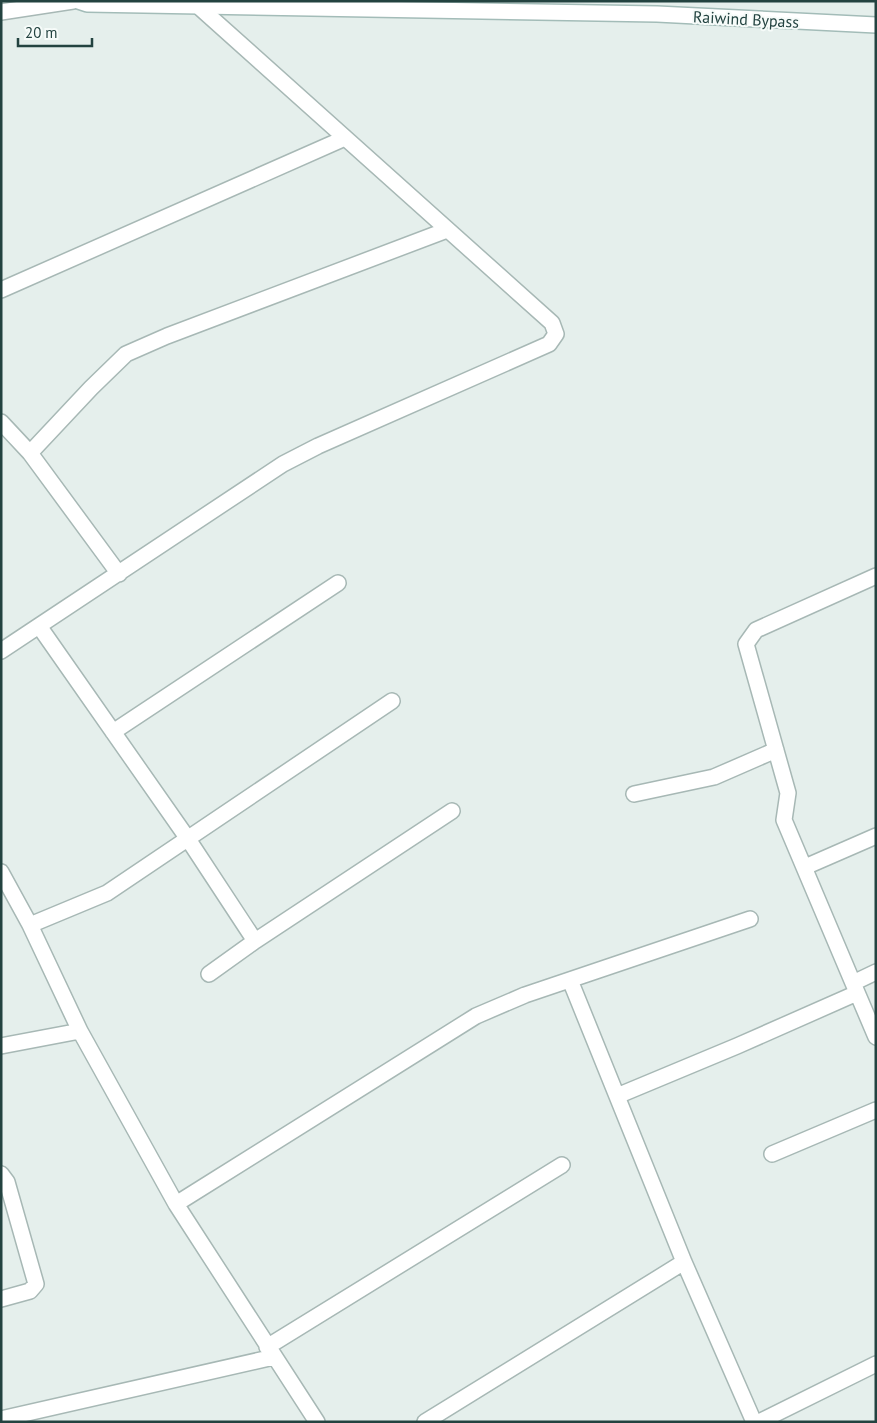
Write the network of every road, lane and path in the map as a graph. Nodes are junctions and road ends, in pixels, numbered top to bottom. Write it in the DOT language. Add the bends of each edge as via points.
graph roads {
  1 [pos="73,1"];
  2 [pos="78,1"];
  3 [pos="198,6"];
  4 [pos="1,12"];
  5 [pos="876,25"];
  6 [pos="345,138"];
  7 [pos="448,230"];
  8 [pos="1,290"];
  9 [pos="1,422"];
  10 [pos="30,453"];
  11 [pos="119,574"];
  12 [pos="876,576"];
  13 [pos="338,583"];
  14 [pos="39,626"];
  15 [pos="1,651"];
  16 [pos="392,701"];
  17 [pos="113,732"];
  18 [pos="776,750"];
  19 [pos="634,794"];
  20 [pos="452,810"];
  21 [pos="876,836"];
  22 [pos="188,839"];
  23 [pos="805,868"];
  24 [pos="1,872"];
  25 [pos="750,919"];
  26 [pos="30,925"];
  27 [pos="255,941"];
  28 [pos="876,972"];
  29 [pos="209,974"];
  30 [pos="570,980"];
  31 [pos="855,988"];
  32 [pos="80,1030"];
  33 [pos="876,1037"];
  34 [pos="1,1046"];
  35 [pos="617,1096"];
  36 [pos="876,1110"];
  37 [pos="772,1154"];
  38 [pos="562,1165"];
  39 [pos="1,1174"];
  40 [pos="176,1204"];
  41 [pos="684,1262"];
  42 [pos="1,1299"];
  43 [pos="271,1352"];
  44 [pos="876,1364"];
  45 [pos="1,1419"];
  46 [pos="317,1422"];
  47 [pos="425,1422"];
  48 [pos="754,1422"];
  49 [pos="759,1422"];
  1 -- 4 [label="street"];
  2 -- 3 [label="street, Raiwind Bypass" via="86,4"];
  3 -- 5 [label="street, Raiwind Bypass" via="657,14"];
  3 -- 6 [label="street"];
  6 -- 7 [label="street"];
  6 -- 8 [label="street"];
  7 -- 10 [label="street" via="126,354"];
  7 -- 11 [label="street" via="552,323 556,334 548,344 283,464"];
  9 -- 10 [label="street"];
  10 -- 11 [label="street"];
  11 -- 14 [label="street"];
  12 -- 18 [label="street" via="756,630 746,644"];
  13 -- 17 [label="street"];
  14 -- 15 [label="street"];
  14 -- 17 [label="street"];
  16 -- 22 [label="street"];
  17 -- 22 [label="street"];
  18 -- 19 [label="street" via="714,777"];
  18 -- 23 [label="street" via="788,793 784,820"];
  20 -- 27 [label="street"];
  21 -- 23 [label="street"];
  22 -- 26 [label="street" via="107,892"];
  22 -- 27 [label="street"];
  23 -- 31 [label="street"];
  24 -- 26 [label="street"];
  25 -- 30 [label="street"];
  26 -- 32 [label="street"];
  27 -- 29 [label="street"];
  28 -- 31 [label="street"];
  30 -- 35 [label="street"];
  30 -- 40 [label="street" via="476,1016"];
  31 -- 33 [label="street"];
  31 -- 35 [label="street" via="737,1046"];
  32 -- 34 [label="street"];
  32 -- 40 [label="street"];
  35 -- 41 [label="street"];
  36 -- 37 [label="street"];
  38 -- 43 [label="street"];
  39 -- 42 [label="street" via="7,1182 36,1284 30,1290"];
  40 -- 43 [label="street"];
  41 -- 47 [label="street"];
  41 -- 48 [label="street"];
  43 -- 45 [label="street"];
  43 -- 46 [label="street"];
  44 -- 49 [label="street"];
}
